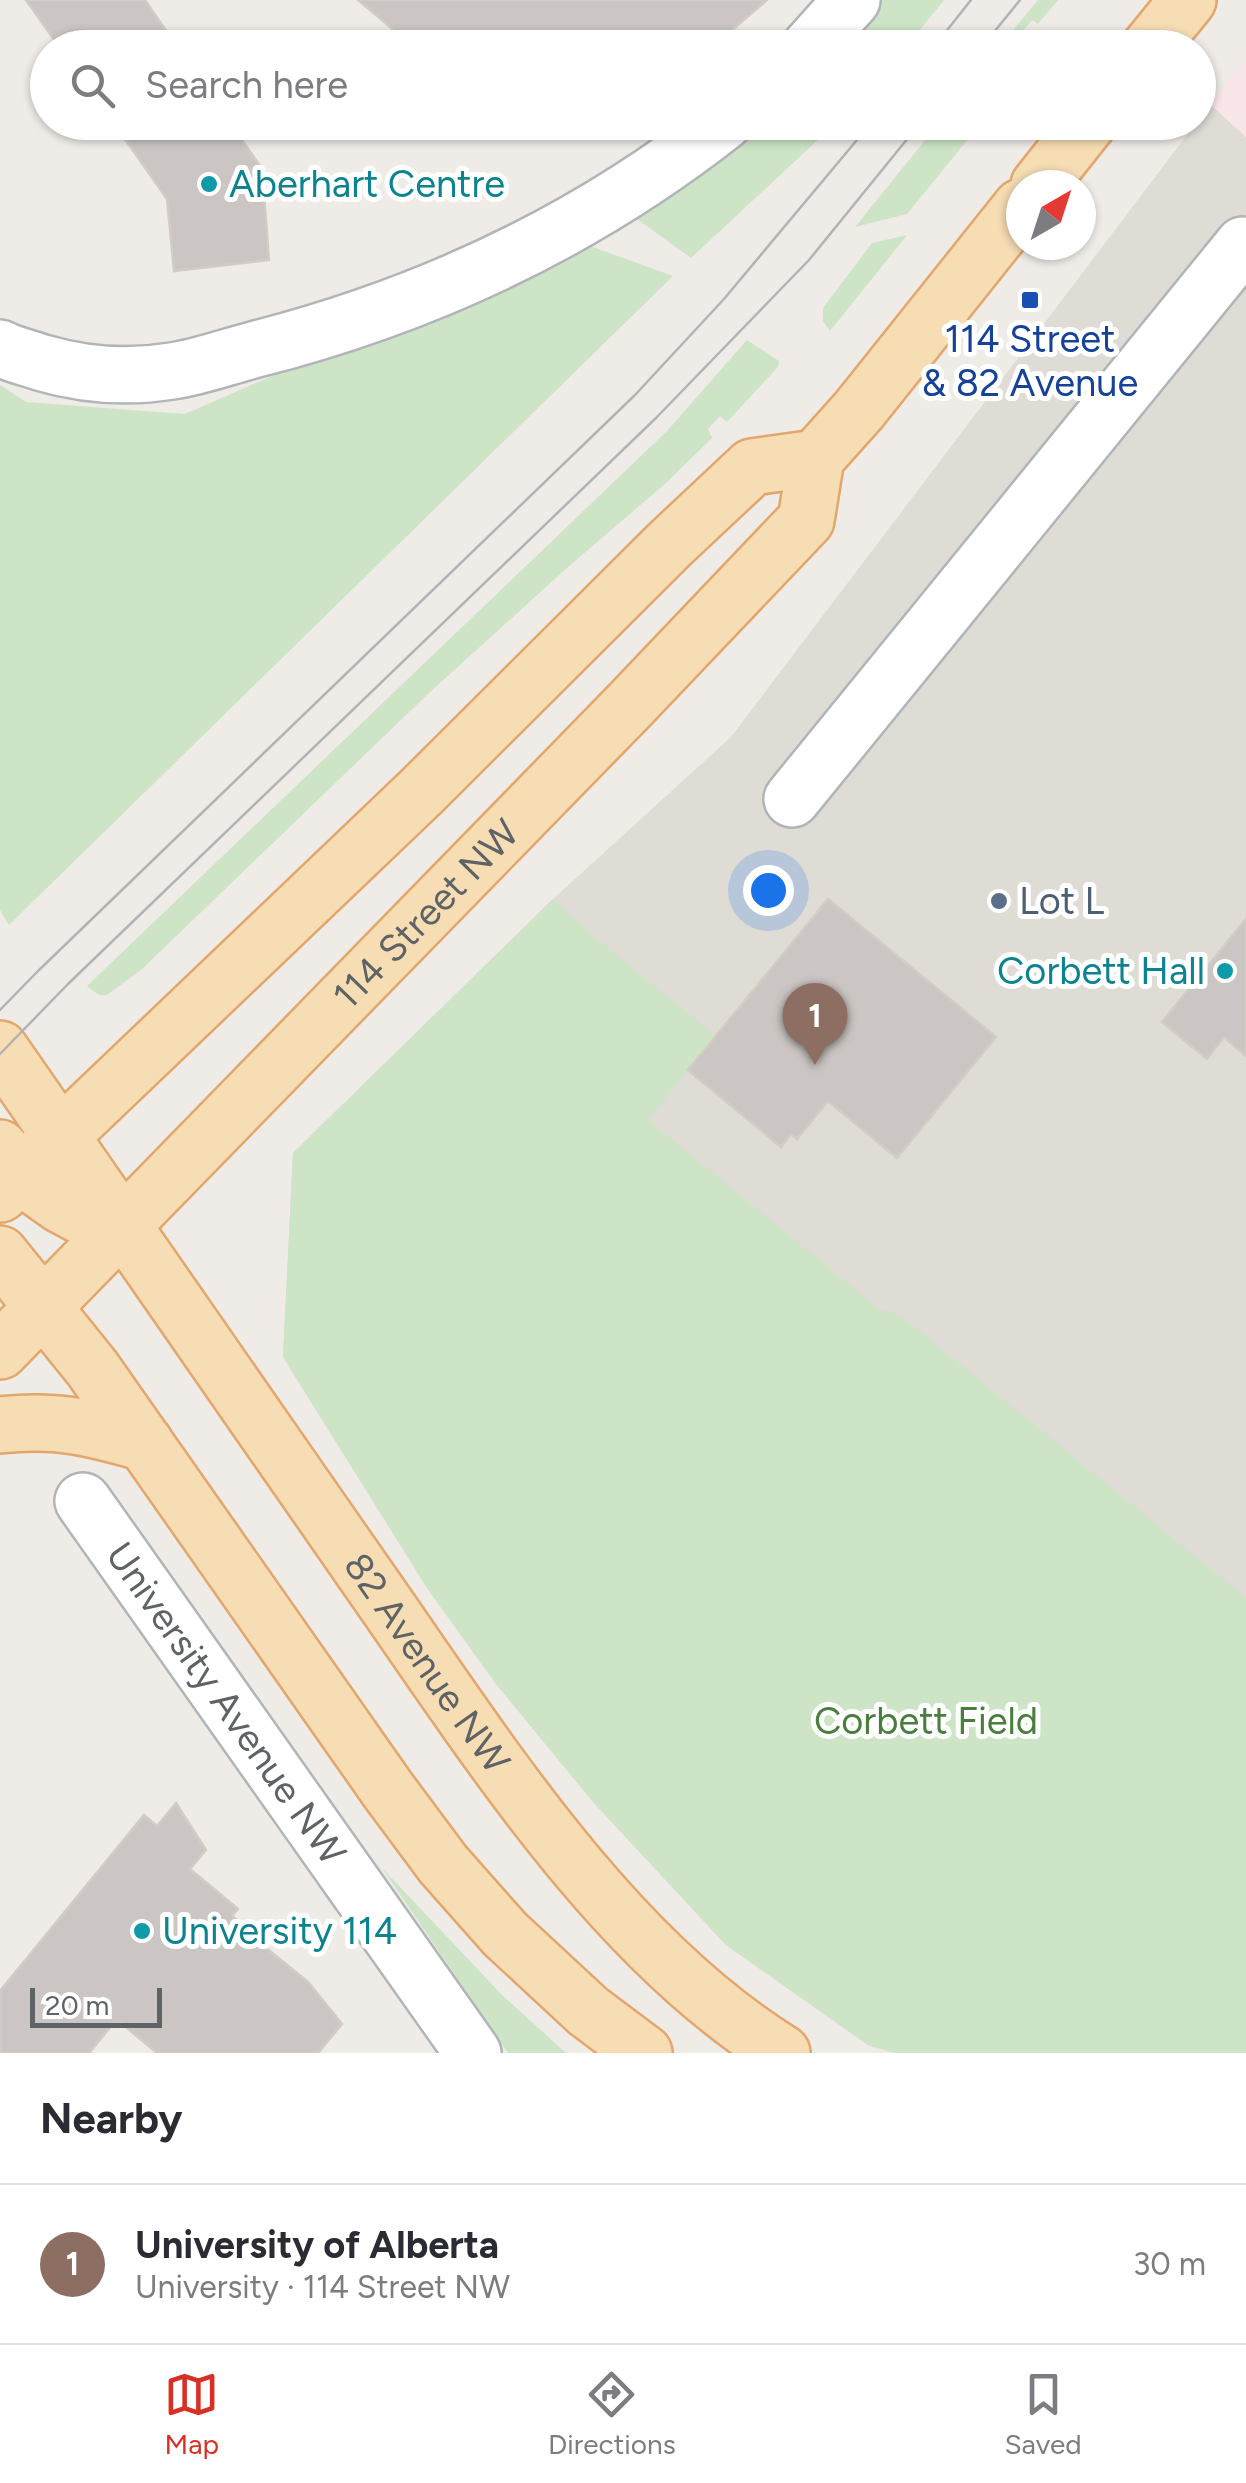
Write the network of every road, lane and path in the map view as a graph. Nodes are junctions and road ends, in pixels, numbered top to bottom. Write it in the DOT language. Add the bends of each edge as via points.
graph roads {
  1 [pos="852,0"];
  2 [pos="1188,0"];
  3 [pos="825,30"];
  4 [pos="1164,30"];
  5 [pos="700,140"];
  6 [pos="1075,140"];
  7 [pos="1051,170"];
  8 [pos="1006,226"];
  9 [pos="1246,247"];
  10 [pos="0,348"];
  11 [pos="816,458"];
  12 [pos="792,799"];
  13 [pos="0,1049"];
  14 [pos="61,1136"];
  15 [pos="7,1172"];
  16 [pos="122,1225"];
  17 [pos="0,1254"];
  18 [pos="42,1306"];
  19 [pos="0,1350"];
  20 [pos="0,1424"];
  21 [pos="144,1443"];
  22 [pos="83,1501"];
  23 [pos="473,2053"];
  24 [pos="644,2053"];
  25 [pos="782,2053"];
  1 -- 3 [label="street"];
  2 -- 4 [label="main road"];
  5 -- 10 [label="street" via="647,180 466,279 325,331 172,371 108,375"];
  6 -- 7 [label="main road"];
  8 -- 11 [label="main road"];
  9 -- 12 [label="street"];
  11 -- 14 [label="main road" via="752,467"];
  11 -- 16 [label="main road, 114 Street NW" via="806,520"];
  13 -- 14 [label="main road"];
  14 -- 15 [label="main road"];
  14 -- 16 [label="main road"];
  15 -- 16 [label="main road" via="91,1221"];
  16 -- 18 [label="main road, 114 Street NW"];
  16 -- 25 [label="main road, 82 Avenue NW" via="496,1762 588,1880 671,1966"];
  17 -- 18 [label="main road"];
  18 -- 19 [label="main road, 114 Street NW"];
  18 -- 21 [label="main road"];
  20 -- 21 [label="main road" via="67,1423"];
  21 -- 24 [label="main road" via="443,1864 505,1934"];
  22 -- 23 [label="street, University Avenue NW"];
}
